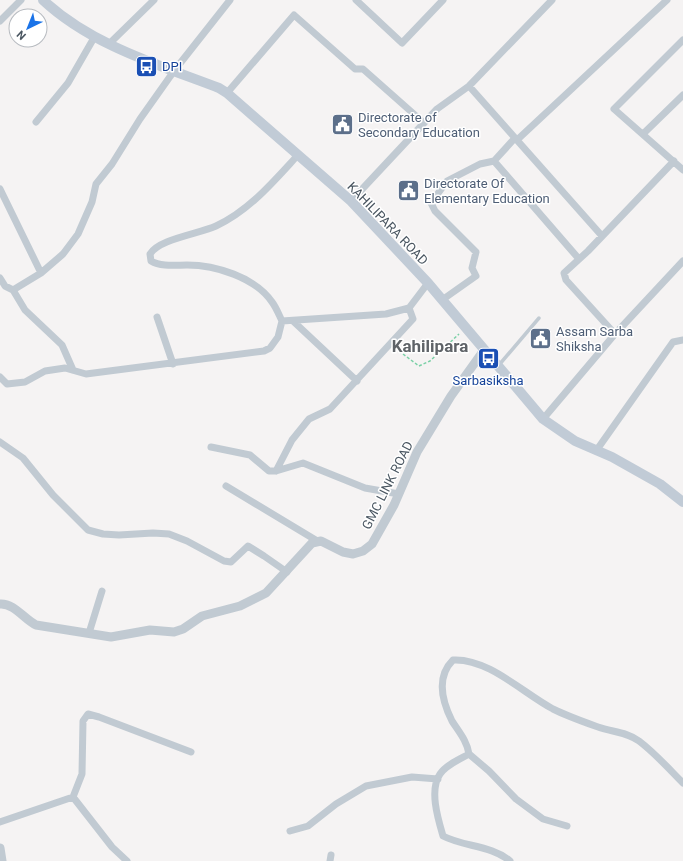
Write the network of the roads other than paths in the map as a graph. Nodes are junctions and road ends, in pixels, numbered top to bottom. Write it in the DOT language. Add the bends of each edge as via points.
graph roads {
  1 [pos="21,0"];
  2 [pos="44,0"];
  3 [pos="154,0"];
  4 [pos="230,0"];
  5 [pos="356,0"];
  6 [pos="443,0"];
  7 [pos="552,0"];
  8 [pos="667,0"];
  9 [pos="0,21"];
  10 [pos="95,36"];
  11 [pos="683,40"];
  12 [pos="110,43"];
  13 [pos="174,71"];
  14 [pos="469,86"];
  15 [pos="227,93"];
  16 [pos="683,95"];
  17 [pos="36,122"];
  18 [pos="424,123"];
  19 [pos="644,133"];
  20 [pos="516,139"];
  21 [pos="298,155"];
  22 [pos="494,161"];
  23 [pos="674,161"];
  24 [pos="683,170"];
  25 [pos="0,189"];
  26 [pos="351,201"];
  27 [pos="602,236"];
  28 [pos="579,259"];
  29 [pos="683,261"];
  30 [pos="41,273"];
  31 [pos="0,278"];
  32 [pos="428,283"];
  33 [pos="13,290"];
  34 [pos="442,300"];
  35 [pos="409,308"];
  36 [pos="157,317"];
  37 [pos="539,318"];
  38 [pos="293,320"];
  39 [pos="282,321"];
  40 [pos="615,334"];
  41 [pos="683,340"];
  42 [pos="484,350"];
  43 [pos="173,364"];
  44 [pos="498,366"];
  45 [pos="73,370"];
  46 [pos="0,377"];
  47 [pos="357,381"];
  48 [pos="543,419"];
  49 [pos="0,442"];
  50 [pos="211,447"];
  51 [pos="596,451"];
  52 [pos="276,471"];
  53 [pos="226,486"];
  54 [pos="399,494"];
  55 [pos="682,499"];
  56 [pos="319,542"];
  57 [pos="287,572"];
  58 [pos="102,591"];
  59 [pos="0,604"];
  60 [pos="89,633"];
  61 [pos="191,752"];
  62 [pos="469,754"];
  63 [pos="438,779"];
  64 [pos="683,783"];
  65 [pos="74,797"];
  66 [pos="0,822"];
  67 [pos="567,826"];
  68 [pos="290,831"];
  69 [pos="0,848"];
  70 [pos="2,861"];
  71 [pos="127,861"];
  72 [pos="510,861"];
  1 -- 9 [label="street"];
  2 -- 10 [label="main road, KAHILIPARA ROAD" via="54,10"];
  3 -- 12 [label="street"];
  4 -- 13 [label="street"];
  5 -- 6 [label="street" via="402,43"];
  7 -- 14 [label="street"];
  8 -- 20 [label="street"];
  10 -- 12 [label="main road, KAHILIPARA ROAD"];
  10 -- 17 [label="street" via="68,83"];
  11 -- 19 [label="street" via="614,109"];
  12 -- 13 [label="main road, KAHILIPARA ROAD"];
  13 -- 15 [label="main road, KAHILIPARA ROAD"];
  13 -- 30 [label="street" via="96,184 92,202 78,234 63,254"];
  14 -- 18 [label="street" via="437,109"];
  14 -- 20 [label="street"];
  15 -- 18 [label="street" via="294,16 355,69 363,69"];
  15 -- 21 [label="main road, KAHILIPARA ROAD"];
  16 -- 19 [label="street"];
  18 -- 26 [label="street"];
  19 -- 23 [label="street"];
  20 -- 22 [label="street"];
  20 -- 27 [label="street"];
  21 -- 26 [label="main road, KAHILIPARA ROAD"];
  21 -- 39 [label="street" via="248,206 232,217 201,232 162,243 150,254 151,261 158,265 216,267 234,274 256,287 272,301"];
  22 -- 28 [label="street"];
  22 -- 34 [label="street" via="480,164 447,181 431,203 434,211 476,252 472,268 476,276"];
  23 -- 24 [label="street"];
  23 -- 27 [label="street"];
  25 -- 30 [label="street"];
  26 -- 32 [label="main road, KAHILIPARA ROAD"];
  27 -- 28 [label="street"];
  28 -- 40 [label="street" via="564,273 566,280"];
  29 -- 40 [label="street"];
  30 -- 33 [label="street"];
  31 -- 33 [label="street" via="5,286"];
  32 -- 34 [label="main road, KAHILIPARA ROAD"];
  32 -- 35 [label="street"];
  33 -- 45 [label="street" via="25,310 62,345"];
  34 -- 42 [label="main road, KAHILIPARA ROAD"];
  35 -- 38 [label="street" via="386,314"];
  35 -- 47 [label="street" via="413,319"];
  36 -- 43 [label="street"];
  37 -- 44 [label="lane"];
  38 -- 39 [label="street"];
  38 -- 47 [label="street"];
  39 -- 43 [label="street" via="278,337 270,348 264,351"];
  40 -- 48 [label="street"];
  41 -- 51 [label="street" via="673,342"];
  42 -- 44 [label="main road, KAHILIPARA ROAD"];
  42 -- 54 [label="street, GMC LINK ROAD" via="451,396 417,452"];
  43 -- 45 [label="street" via="86,374"];
  44 -- 48 [label="main road, KAHILIPARA ROAD"];
  45 -- 46 [label="street" via="65,368 45,371 25,382 7,384"];
  47 -- 52 [label="street" via="330,409 309,418 292,440"];
  48 -- 51 [label="main road, KAHILIPARA ROAD" via="575,441"];
  49 -- 57 [label="street" via="23,458 53,495 88,530 119,535 170,534 224,561 231,562 248,546"];
  50 -- 52 [label="street" via="250,455 269,471"];
  51 -- 55 [label="main road, KAHILIPARA ROAD" via="612,457"];
  52 -- 54 [label="street" via="303,463 365,488"];
  53 -- 56 [label="street"];
  54 -- 56 [label="street, GMC LINK ROAD" via="372,544 363,551 353,554 343,552 322,541"];
  56 -- 57 [label="street" via="312,543"];
  57 -- 60 [label="street" via="266,593 252,602 202,616 184,629 174,632 150,630 111,637"];
  58 -- 60 [label="street"];
  59 -- 60 [label="street" via="15,609 27,621 36,625"];
  61 -- 65 [label="street" via="88,714 83,721 82,774"];
  62 -- 63 [label="street" via="441,772"];
  62 -- 64 [label="street" via="468,745 452,720 443,697 441,680 445,668 453,660 463,660 491,670 553,709 600,728 622,732 638,740"];
  62 -- 67 [label="street" via="516,799 543,819"];
  63 -- 68 [label="street" via="412,777 366,786 336,804 308,826"];
  63 -- 72 [label="street" via="436,813 443,836 455,842 491,850"];
  65 -- 66 [label="street"];
  65 -- 71 [label="street"];
  69 -- 70 [label="street"];
}
